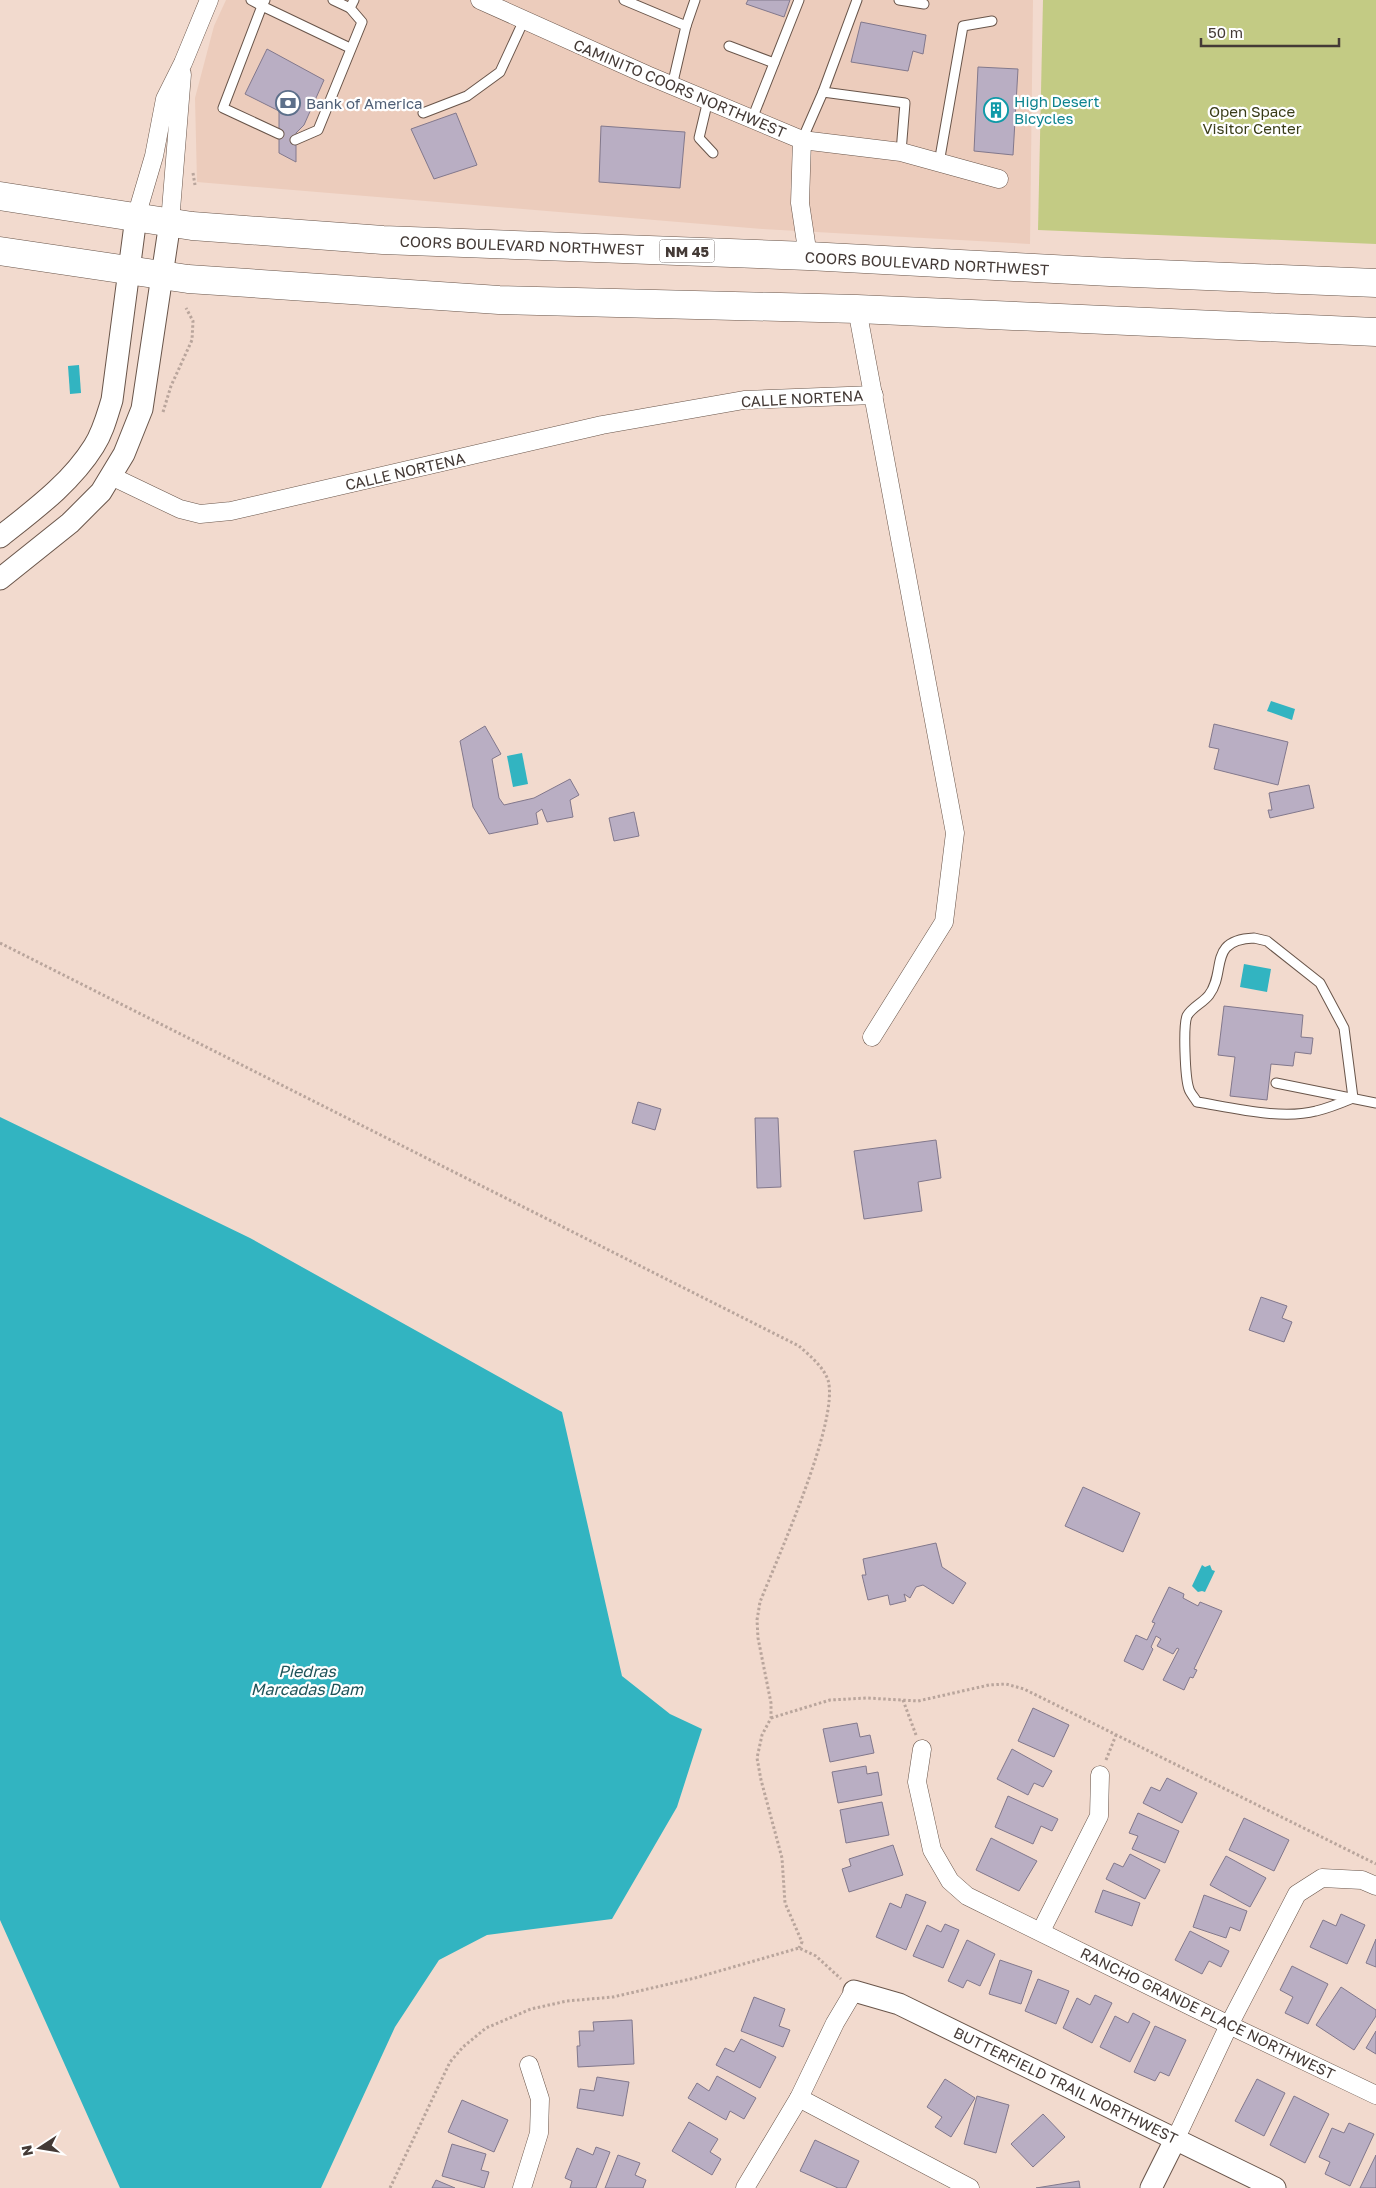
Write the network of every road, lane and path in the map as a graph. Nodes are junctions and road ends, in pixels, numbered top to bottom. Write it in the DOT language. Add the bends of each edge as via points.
graph roads {
  1 [pos="209,0"];
  2 [pos="251,0"];
  3 [pos="333,0"];
  4 [pos="480,0"];
  5 [pos="624,0"];
  6 [pos="651,0"];
  7 [pos="695,0"];
  8 [pos="798,0"];
  9 [pos="857,0"];
  10 [pos="899,0"];
  11 [pos="264,3"];
  12 [pos="352,4"];
  13 [pos="924,4"];
  14 [pos="647,10"];
  15 [pos="524,20"];
  16 [pos="992,21"];
  17 [pos="686,26"];
  18 [pos="729,46"];
  19 [pos="350,48"];
  20 [pos="183,63"];
  21 [pos="774,63"];
  22 [pos="672,86"];
  23 [pos="823,92"];
  24 [pos="708,100"];
  25 [pos="423,113"];
  26 [pos="752,119"];
  27 [pos="279,134"];
  28 [pos="295,140"];
  29 [pos="802,140"];
  30 [pos="901,152"];
  31 [pos="713,153"];
  32 [pos="939,163"];
  33 [pos="192,168"];
  34 [pos="999,179"];
  35 [pos="195,185"];
  36 [pos="0,196"];
  37 [pos="136,217"];
  38 [pos="170,222"];
  39 [pos="0,251"];
  40 [pos="808,256"];
  41 [pos="128,271"];
  42 [pos="161,276"];
  43 [pos="1376,282"];
  44 [pos="857,309"];
  45 [pos="1376,332"];
  46 [pos="874,395"];
  47 [pos="111,476"];
  48 [pos="0,537"];
  49 [pos="0,579"];
  50 [pos="0,943"];
  51 [pos="872,1037"];
  52 [pos="1276,1083"];
  53 [pos="1353,1098"];
  54 [pos="1376,1103"];
  55 [pos="903,1700"];
  56 [pos="771,1718"];
  57 [pos="1116,1735"];
  58 [pos="922,1749"];
  59 [pos="1100,1775"];
  60 [pos="1376,1864"];
  61 [pos="1376,1886"];
  62 [pos="1041,1931"];
  63 [pos="799,1948"];
  64 [pos="854,1991"];
  65 [pos="1230,2026"];
  66 [pos="530,2065"];
  67 [pos="1376,2095"];
  68 [pos="799,2098"];
  69 [pos="1176,2138"];
  70 [pos="390,2188"];
  71 [pos="522,2188"];
  72 [pos="745,2188"];
  73 [pos="970,2188"];
  74 [pos="1151,2188"];
  75 [pos="1275,2188"];
  1 -- 20 [label="street"];
  2 -- 11 [label="lane"];
  3 -- 12 [label="lane"];
  4 -- 15 [label="street, CAMINITO COORS NORTHWEST"];
  5 -- 14 [label="lane"];
  6 -- 14 [label="lane"];
  7 -- 17 [label="lane"];
  8 -- 21 [label="lane"];
  9 -- 23 [label="lane"];
  10 -- 13 [label="lane"];
  11 -- 19 [label="lane"];
  11 -- 27 [label="lane" via="224,108"];
  12 -- 19 [label="lane" via="362,22"];
  14 -- 17 [label="lane"];
  15 -- 22 [label="street, CAMINITO COORS NORTHWEST"];
  15 -- 25 [label="lane" via="500,72 467,96"];
  16 -- 32 [label="lane" via="963,26"];
  17 -- 22 [label="lane"];
  18 -- 21 [label="lane"];
  19 -- 28 [label="lane" via="318,130"];
  20 -- 37 [label="street" via="165,99 154,156"];
  20 -- 38 [label="street"];
  21 -- 26 [label="lane"];
  22 -- 24 [label="street, CAMINITO COORS NORTHWEST"];
  23 -- 29 [label="lane"];
  23 -- 30 [label="lane" via="904,103"];
  24 -- 26 [label="street, CAMINITO COORS NORTHWEST"];
  24 -- 31 [label="lane" via="698,138"];
  26 -- 29 [label="street, CAMINITO COORS NORTHWEST"];
  29 -- 30 [label="street"];
  29 -- 40 [label="street, CAMINITO COORS NORTHWEST" via="800,203"];
  30 -- 32 [label="street"];
  32 -- 34 [label="street"];
  33 -- 35 [label="path"];
  36 -- 37 [label="main road, COORS BOULEVARD NORTHWEST / NM 45"];
  37 -- 38 [label="main road, COORS BOULEVARD NORTHWEST / NM 45"];
  37 -- 41 [label="street"];
  38 -- 40 [label="main road, COORS BOULEVARD NORTHWEST / NM 45" via="383,240"];
  38 -- 42 [label="street"];
  39 -- 41 [label="main road"];
  40 -- 43 [label="main road, COORS BOULEVARD NORTHWEST / NM 45"];
  41 -- 42 [label="main road"];
  41 -- 48 [label="street" via="112,400 103,428 71,476"];
  42 -- 44 [label="main road" via="499,300"];
  42 -- 47 [label="street" via="142,409 124,454"];
  44 -- 45 [label="main road"];
  44 -- 46 [label="street"];
  46 -- 47 [label="street, CALLE NORTENA" via="744,400 602,425 223,512 200,514 180,509"];
  46 -- 51 [label="street, CALLE NORTENA" via="955,833 944,922"];
  47 -- 49 [label="street" via="101,492 70,524"];
  50 -- 56 [label="path" via="798,1346 816,1361 828,1380 830,1400 823,1434 760,1602 757,1620"];
  52 -- 53 [label="lane"];
  53 -- 53 [label="lane" via="1344,1028 1320,983 1267,940 1242,938 1230,944 1219,957 1210,994 1188,1015 1184,1030 1189,1089 1197,1102 1296,1114 1316,1111"];
  53 -- 54 [label="lane"];
  55 -- 56 [label="path" via="830,1700"];
  55 -- 57 [label="path" via="918,1701 989,1684 1006,1684 1024,1689"];
  55 -- 58 [label="path"];
  56 -- 63 [label="path" via="762,1735 757,1758 782,1858 785,1903 802,1942"];
  57 -- 59 [label="path"];
  57 -- 60 [label="path"];
  58 -- 62 [label="street, RANCHO GRANDE PLACE NORTHWEST" via="917,1782 932,1850 950,1881 967,1896"];
  59 -- 62 [label="street" via="1099,1816"];
  61 -- 65 [label="street" via="1362,1880 1322,1878 1297,1894"];
  62 -- 65 [label="street, RANCHO GRANDE PLACE NORTHWEST"];
  63 -- 64 [label="path" via="816,1956"];
  63 -- 70 [label="path" via="622,1995 531,2009 486,2028 450,2062"];
  64 -- 68 [label="street"];
  64 -- 69 [label="street, BUTTERFIELD TRAIL NORTHWEST" via="899,2004"];
  65 -- 67 [label="street, RANCHO GRANDE PLACE NORTHWEST"];
  65 -- 69 [label="street"];
  66 -- 71 [label="street" via="540,2098 539,2133"];
  68 -- 72 [label="street"];
  68 -- 73 [label="street"];
  69 -- 74 [label="street"];
  69 -- 75 [label="street, BUTTERFIELD TRAIL NORTHWEST"];
}
